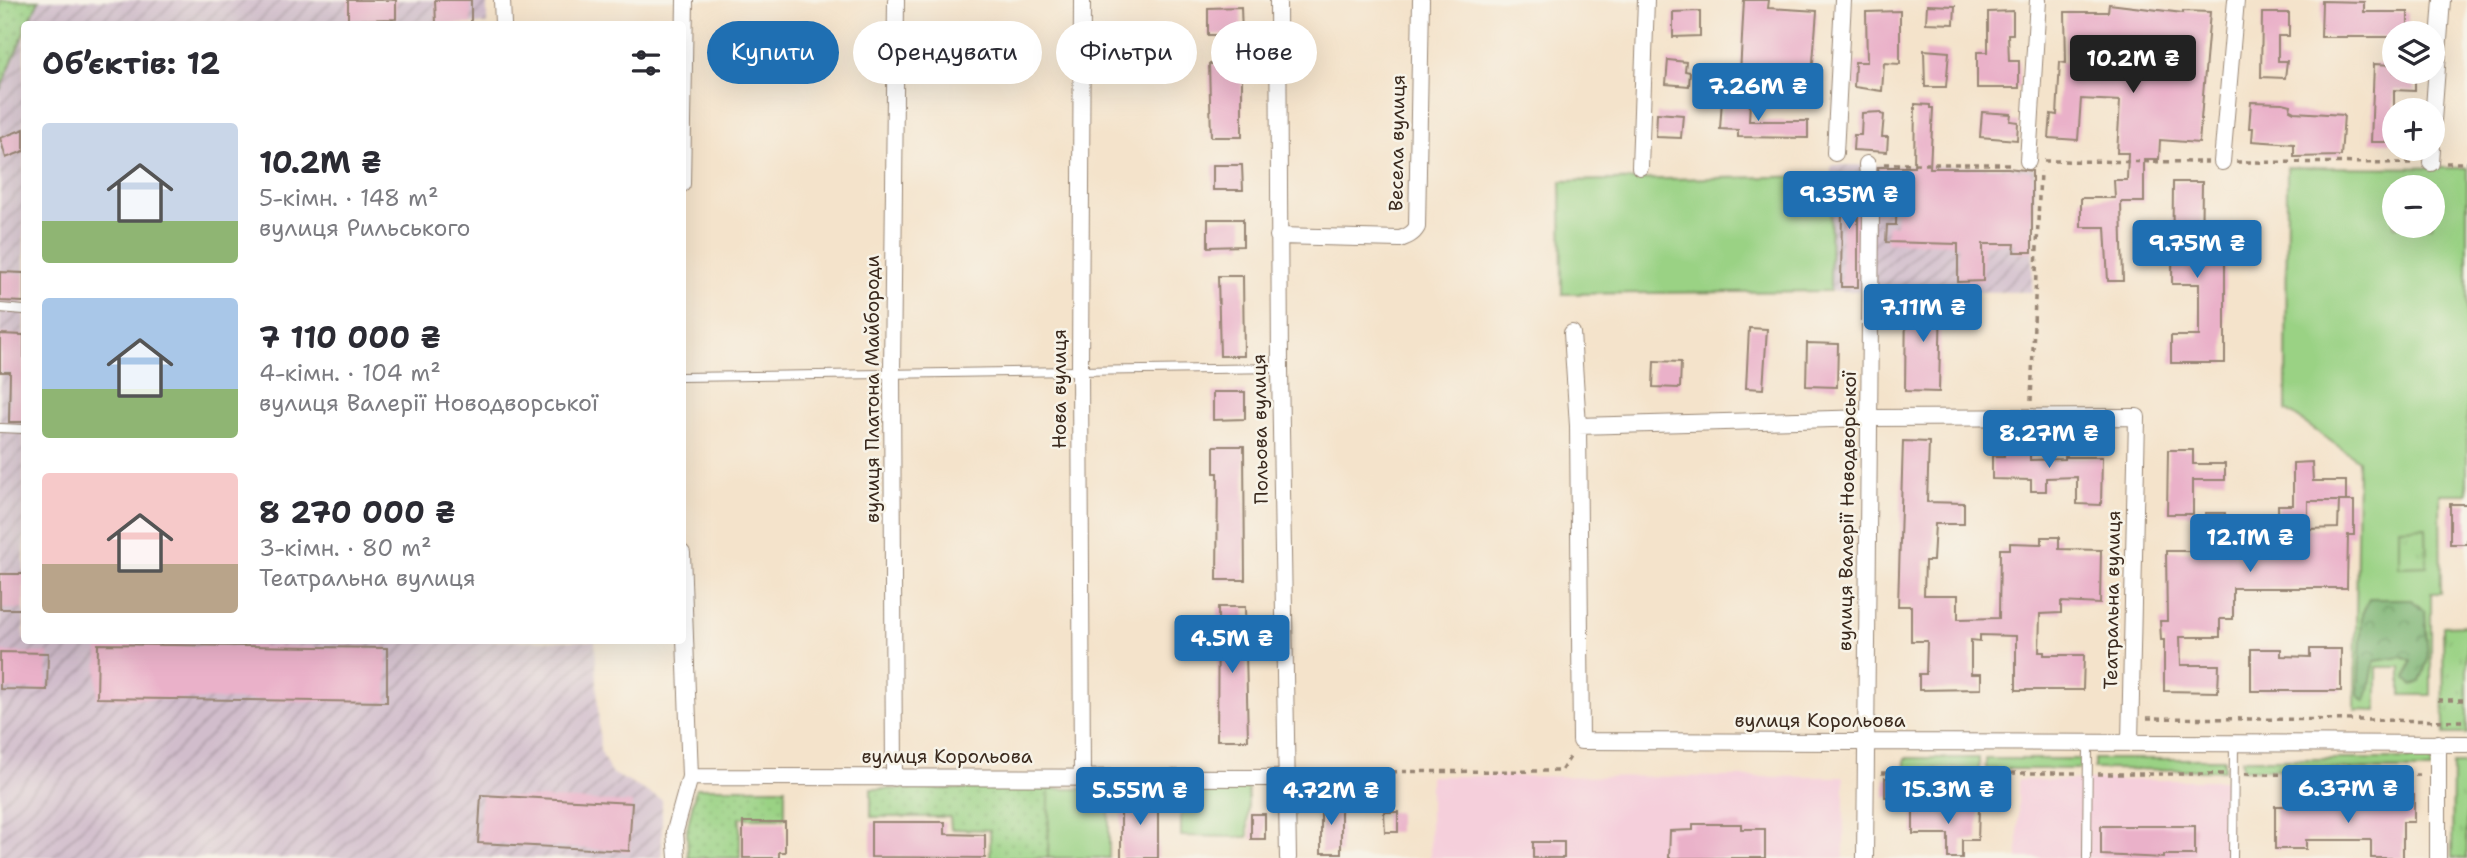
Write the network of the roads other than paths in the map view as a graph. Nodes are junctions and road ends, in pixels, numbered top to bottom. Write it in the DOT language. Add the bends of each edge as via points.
graph roads {
  1 [pos="502,0"];
  2 [pos="685,0"];
  3 [pos="896,0"];
  4 [pos="1082,0"];
  5 [pos="1278,0"];
  6 [pos="1421,0"];
  7 [pos="1646,0"];
  8 [pos="1843,0"];
  9 [pos="2038,0"];
  10 [pos="2235,0"];
  11 [pos="2442,0"];
  12 [pos="503,21"];
  13 [pos="685,21"];
  14 [pos="2435,98"];
  15 [pos="1835,153"];
  16 [pos="2028,161"];
  17 [pos="2222,162"];
  18 [pos="1867,164"];
  19 [pos="1640,167"];
  20 [pos="1278,236"];
  21 [pos="0,308"];
  22 [pos="21,310"];
  23 [pos="1572,333"];
  24 [pos="1280,368"];
  25 [pos="1080,371"];
  26 [pos="892,374"];
  27 [pos="686,377"];
  28 [pos="1869,418"];
  29 [pos="1578,426"];
  30 [pos="0,428"];
  31 [pos="21,429"];
  32 [pos="685,644"];
  33 [pos="1866,741"];
  34 [pos="2088,742"];
  35 [pos="2130,742"];
  36 [pos="2234,743"];
  37 [pos="2438,743"];
  38 [pos="2467,744"];
  39 [pos="690,777"];
  40 [pos="894,778"];
  41 [pos="1082,778"];
  42 [pos="1288,778"];
  43 [pos="677,858"];
  44 [pos="1288,858"];
  45 [pos="1865,858"];
  46 [pos="2087,858"];
  47 [pos="2233,858"];
  48 [pos="2438,858"];
  1 -- 12 [label="street"];
  2 -- 13 [label="street"];
  3 -- 26 [label="street, вулиця Платона Майбороди"];
  4 -- 25 [label="street, Нова вулиця"];
  5 -- 20 [label="street, Польова вулиця"];
  6 -- 20 [label="street, Весела вулиця" via="1415,231 1400,239"];
  7 -- 19 [label="street"];
  8 -- 15 [label="street"];
  9 -- 16 [label="street"];
  10 -- 17 [label="street"];
  11 -- 14 [label="street"];
  18 -- 28 [label="street, вулиця Валерії Новодворської" via="1871,212"];
  20 -- 24 [label="street, Польова вулиця"];
  21 -- 22 [label="lane"];
  23 -- 29 [label="street"];
  24 -- 25 [label="lane"];
  24 -- 42 [label="street, Польова вулиця"];
  25 -- 26 [label="lane"];
  25 -- 41 [label="street, Нова вулиця"];
  26 -- 27 [label="lane"];
  26 -- 40 [label="street, вулиця Платона Майбороди"];
  28 -- 29 [label="street"];
  28 -- 33 [label="street, вулиця Валерії Новодворської"];
  28 -- 35 [label="street, Театральна вулиця" via="2137,417"];
  29 -- 33 [label="street, вулиця Корольова" via="1581,741"];
  30 -- 31 [label="lane"];
  32 -- 39 [label="street"];
  33 -- 34 [label="street, вулиця Корольова"];
  33 -- 45 [label="street, вулиця Валерії Новодворської"];
  34 -- 35 [label="street, вулиця Корольова"];
  34 -- 46 [label="lane"];
  35 -- 36 [label="street, вулиця Корольова"];
  36 -- 37 [label="street, вулиця Корольова"];
  36 -- 47 [label="lane"];
  37 -- 38 [label="street, вулиця Корольова"];
  37 -- 48 [label="street"];
  39 -- 40 [label="street, вулиця Корольова"];
  39 -- 43 [label="street" via="675,831"];
  40 -- 41 [label="street, вулиця Корольова"];
  41 -- 42 [label="street, вулиця Корольова"];
  42 -- 44 [label="street, Польова вулиця"];
}
